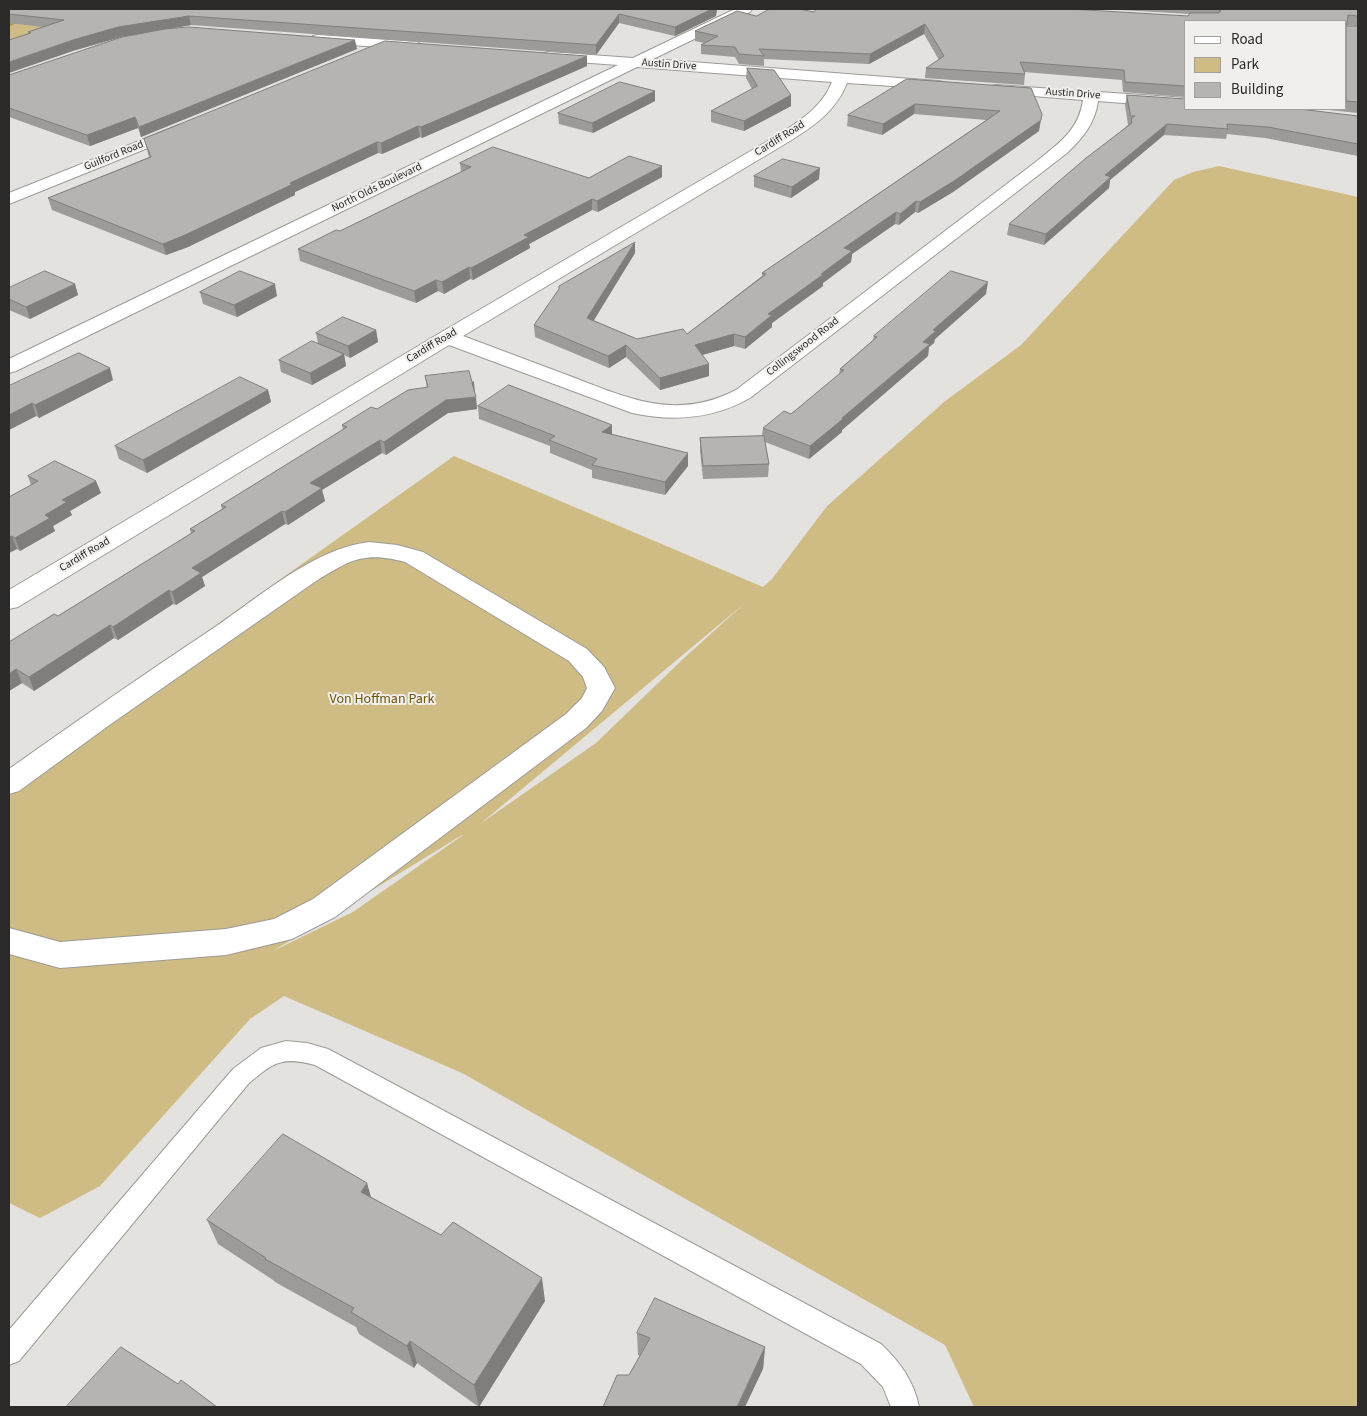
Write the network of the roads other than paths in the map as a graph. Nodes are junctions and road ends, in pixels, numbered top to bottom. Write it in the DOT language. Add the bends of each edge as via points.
graph roads {
  1 [pos="745,9"];
  2 [pos="308,38"];
  3 [pos="386,44"];
  4 [pos="434,48"];
  5 [pos="531,54"];
  6 [pos="360,55"];
  7 [pos="635,62"];
  8 [pos="841,78"];
  9 [pos="956,86"];
  10 [pos="985,88"];
  11 [pos="1090,96"];
  12 [pos="1184,103"];
  13 [pos="191,125"];
  14 [pos="9,199"];
  15 [pos="447,337"];
  16 [pos="9,366"];
  17 [pos="9,601"];
  18 [pos="9,784"];
  19 [pos="9,941"];
  20 [pos="9,1351"];
  21 [pos="905,1407"];
  1 -- 7 [label="street, North Olds Boulevard"];
  2 -- 3 [label="street"];
  3 -- 4 [label="street"];
  3 -- 6 [label="street"];
  5 -- 7 [label="street, Austin Drive"];
  7 -- 8 [label="street, Austin Drive"];
  7 -- 16 [label="street, North Olds Boulevard"];
  8 -- 9 [label="street, Austin Drive"];
  8 -- 15 [label="street, Cardiff Road" via="832,99 809,122"];
  10 -- 11 [label="street, Austin Drive"];
  11 -- 12 [label="street, Austin Drive"];
  11 -- 15 [label="street, Collingswood Road" via="1090,110 1084,126 1065,146 743,394 724,404 689,412 653,412 632,407"];
  13 -- 14 [label="street, Guilford Road"];
  15 -- 17 [label="street, Cardiff Road"];
  18 -- 19 [label="street" via="307,576 340,556 362,548 390,550 414,557 578,655 595,673 601,688 576,721 324,908 281,930 226,942 60,955"];
  20 -- 21 [label="lane" via="240,1076 278,1050 299,1050 320,1056 871,1354 901,1390"];
}
